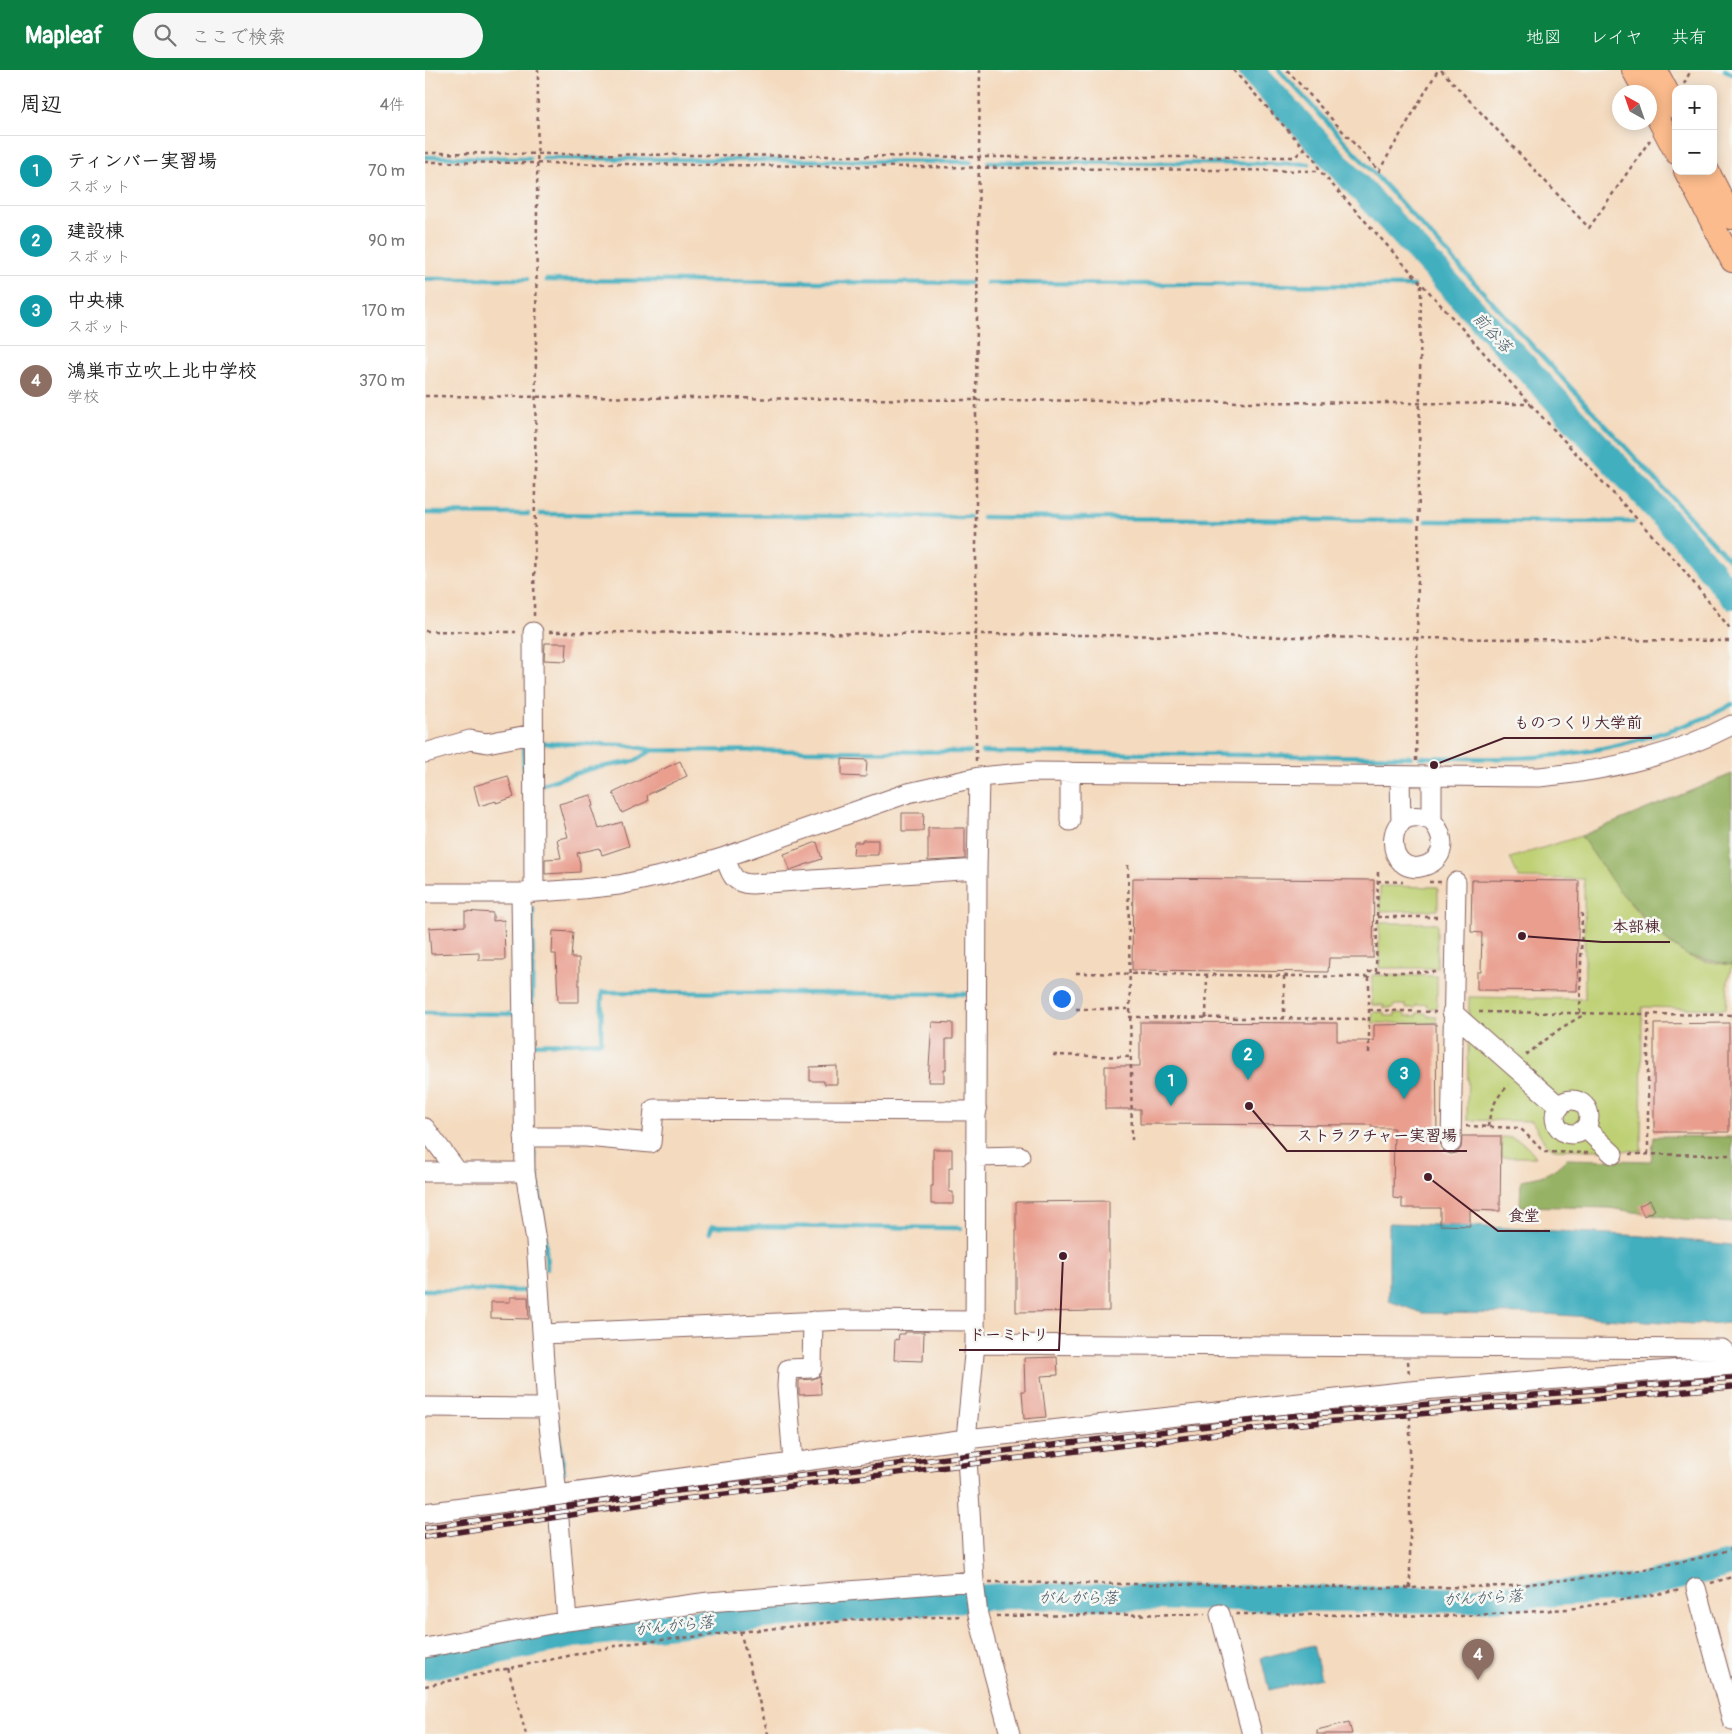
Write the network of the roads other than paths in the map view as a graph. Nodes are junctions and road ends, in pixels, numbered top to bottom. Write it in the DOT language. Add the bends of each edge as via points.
graph roads {
  1 [pos="1633,70"];
  2 [pos="1656,70"];
  3 [pos="1641,85"];
  4 [pos="1657,108"];
  5 [pos="1668,116"];
  6 [pos="1672,134"];
  7 [pos="1687,175"];
  8 [pos="1710,175"];
  9 [pos="1732,218"];
  10 [pos="1732,261"];
  11 [pos="533,632"];
  12 [pos="1732,725"];
  13 [pos="533,734"];
  14 [pos="425,753"];
  15 [pos="1070,772"];
  16 [pos="979,777"];
  17 [pos="1416,777"];
  18 [pos="1432,821"];
  19 [pos="1070,822"];
  20 [pos="1401,823"];
  21 [pos="725,856"];
  22 [pos="977,869"];
  23 [pos="1456,882"];
  24 [pos="425,893"];
  25 [pos="527,893"];
  26 [pos="1452,1012"];
  27 [pos="977,1111"];
  28 [pos="425,1128"];
  29 [pos="523,1137"];
  30 [pos="1451,1143"];
  31 [pos="1613,1154"];
  32 [pos="1020,1156"];
  33 [pos="975,1157"];
  34 [pos="425,1172"];
  35 [pos="458,1172"];
  36 [pos="525,1172"];
  37 [pos="813,1321"];
  38 [pos="975,1321"];
  39 [pos="543,1334"];
  40 [pos="975,1344"];
  41 [pos="1732,1360"];
  42 [pos="1732,1364"];
  43 [pos="425,1407"];
  44 [pos="547,1408"];
  45 [pos="966,1439"];
  46 [pos="793,1462"];
  47 [pos="557,1494"];
  48 [pos="425,1513"];
  49 [pos="975,1584"];
  50 [pos="1696,1588"];
  51 [pos="1220,1614"];
  52 [pos="567,1621"];
  53 [pos="425,1648"];
  54 [pos="1732,1720"];
  55 [pos="1010,1734"];
  56 [pos="1253,1734"];
  1 -- 3 [label="main road"];
  2 -- 5 [label="main road"];
  4 -- 5 [label="main road"];
  5 -- 6 [label="main road"];
  7 -- 10 [label="main road"];
  8 -- 9 [label="main road"];
  11 -- 13 [label="street"];
  12 -- 17 [label="street" via="1646,758 1571,774"];
  13 -- 14 [label="street" via="487,743 470,740"];
  13 -- 25 [label="street"];
  15 -- 16 [label="street"];
  15 -- 17 [label="street"];
  15 -- 19 [label="street"];
  16 -- 21 [label="street" via="907,793"];
  16 -- 22 [label="street"];
  17 -- 18 [label="street"];
  17 -- 20 [label="street"];
  18 -- 20 [label="street" via="1416,817"];
  18 -- 20 [label="street" via="1442,835 1441,851 1430,864 1415,867 1400,860 1392,846 1395,830"];
  21 -- 22 [label="street" via="735,880 752,884"];
  21 -- 25 [label="street" via="619,885"];
  22 -- 27 [label="street"];
  23 -- 26 [label="street"];
  24 -- 25 [label="street"];
  25 -- 29 [label="street"];
  26 -- 30 [label="street"];
  26 -- 31 [label="street" via="1560,1106 1556,1114 1560,1129 1570,1134 1585,1128"];
  27 -- 29 [label="street" via="653,1109 651,1143 586,1137"];
  27 -- 33 [label="street"];
  28 -- 35 [label="street"];
  29 -- 36 [label="street"];
  32 -- 33 [label="street"];
  33 -- 38 [label="street"];
  34 -- 35 [label="street"];
  35 -- 36 [label="street"];
  36 -- 39 [label="street" via="536,1241"];
  37 -- 38 [label="street"];
  37 -- 39 [label="street"];
  37 -- 46 [label="street" via="812,1368 788,1369"];
  38 -- 40 [label="street"];
  39 -- 44 [label="street"];
  40 -- 41 [label="street" via="1721,1349"];
  40 -- 45 [label="street"];
  42 -- 45 [label="street" via="1410,1391"];
  43 -- 44 [label="street"];
  44 -- 47 [label="street"];
  45 -- 46 [label="street"];
  45 -- 49 [label="street"];
  46 -- 47 [label="street"];
  47 -- 48 [label="street"];
  47 -- 52 [label="street"];
  49 -- 52 [label="street" via="709,1602"];
  49 -- 55 [label="street" via="979,1615"];
  50 -- 54 [label="street"];
  51 -- 56 [label="street"];
  52 -- 53 [label="street"];
}
